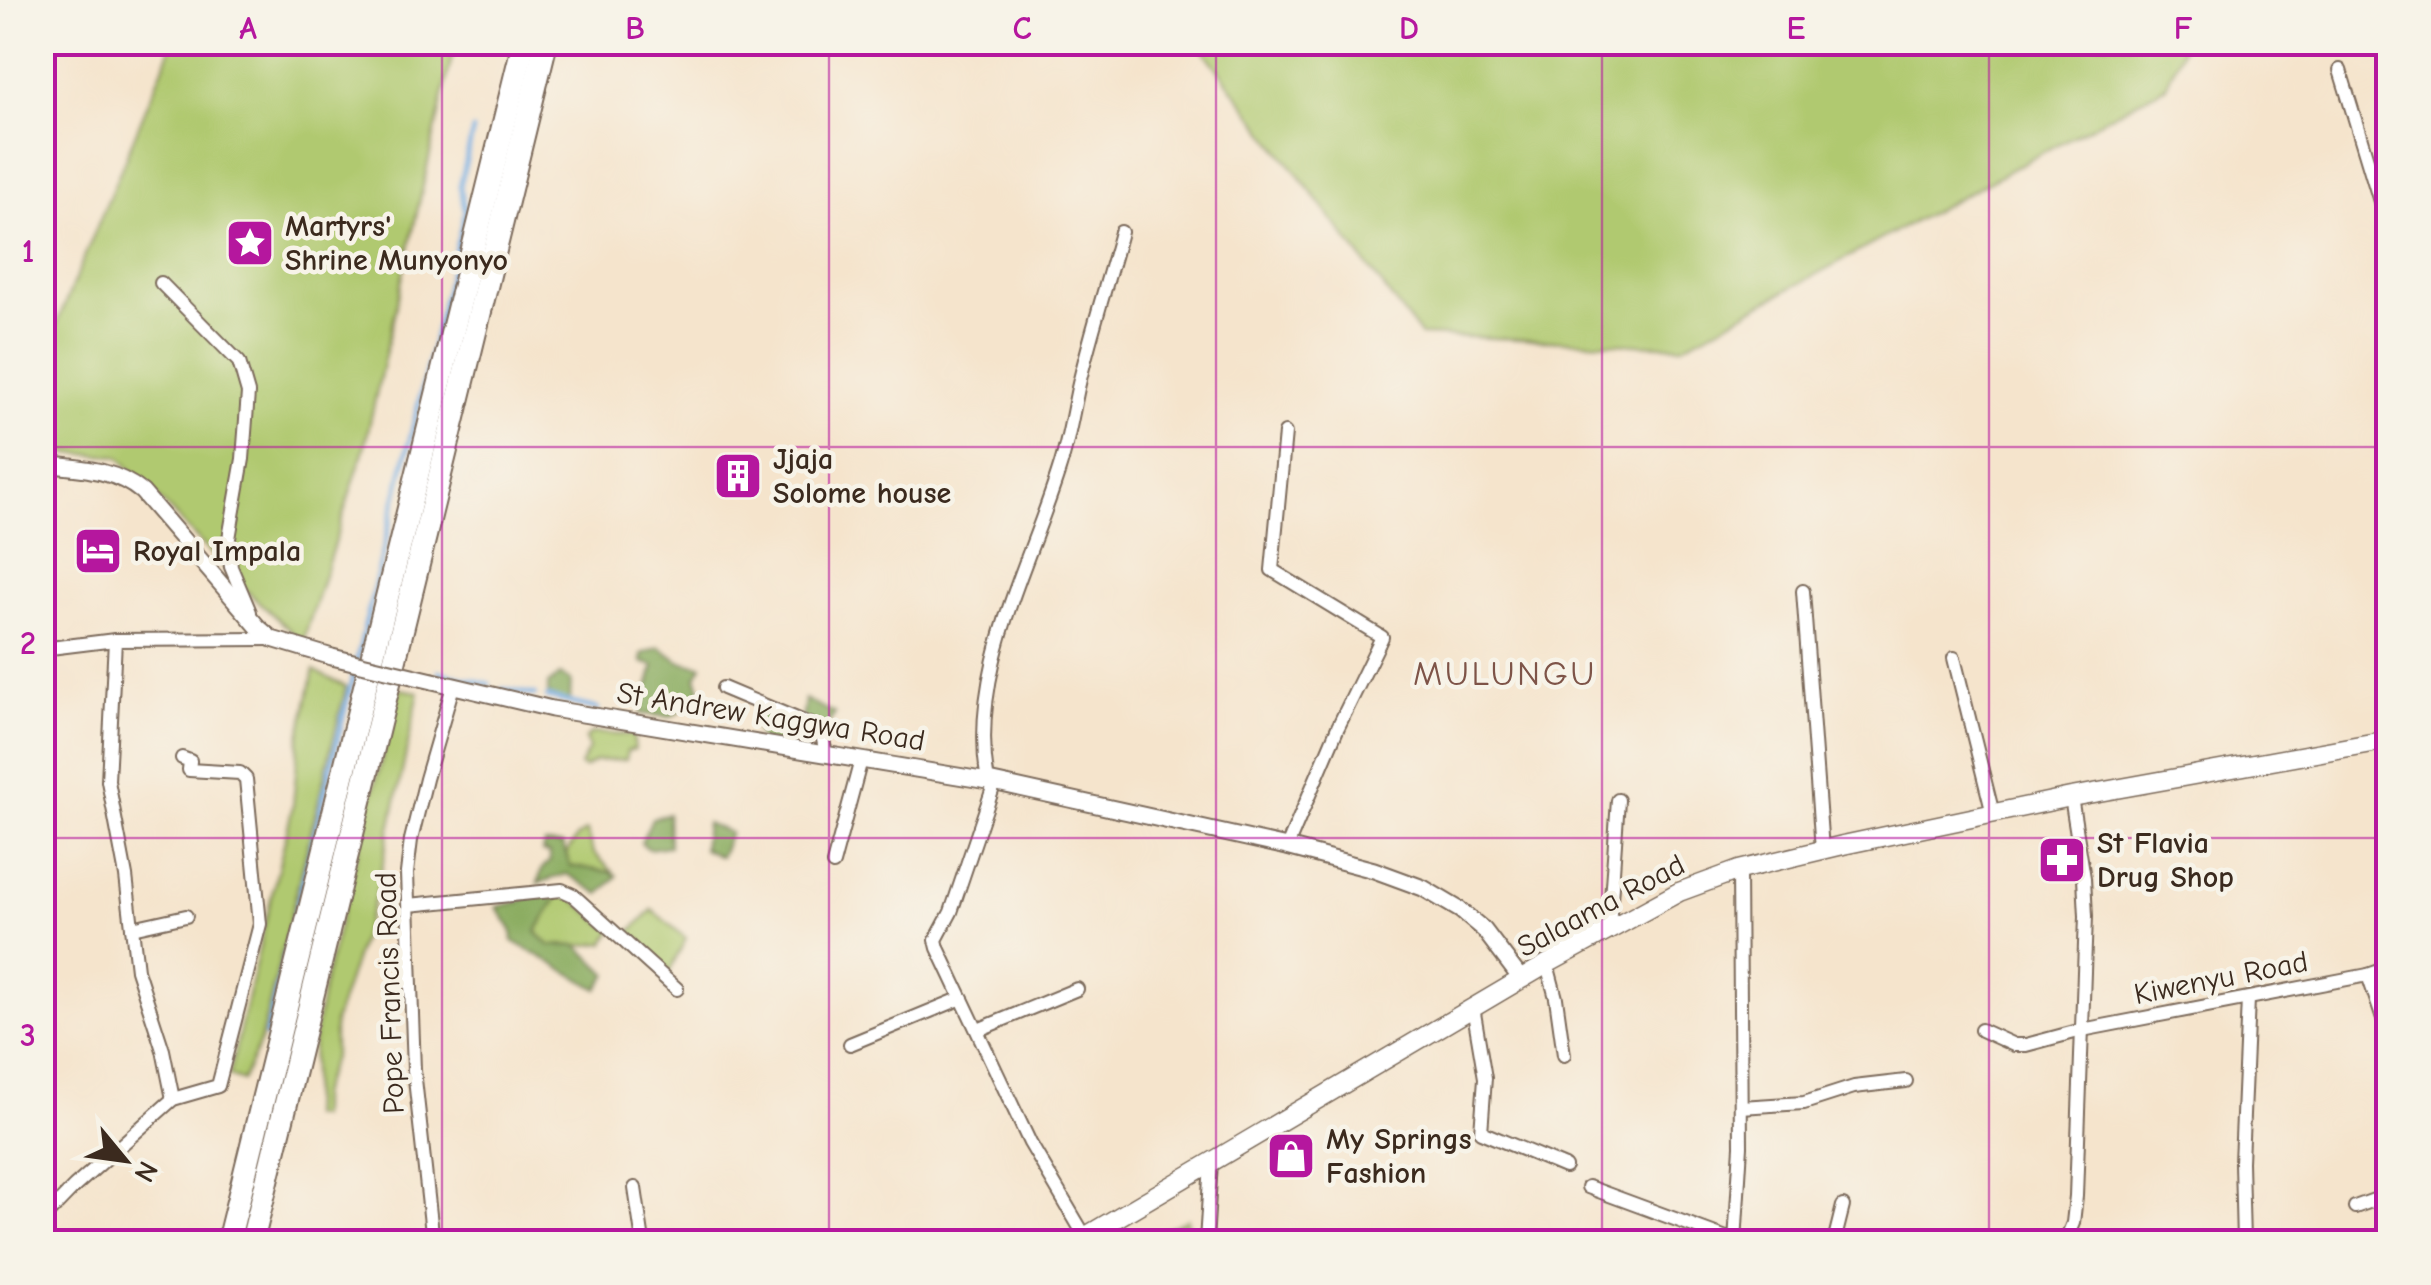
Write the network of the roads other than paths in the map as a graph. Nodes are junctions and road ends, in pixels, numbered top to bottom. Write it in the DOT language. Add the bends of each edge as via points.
graph roads {
  1 [pos="524,42"];
  2 [pos="546,42"];
  3 [pos="2340,70"];
  4 [pos="2388,228"];
  5 [pos="1122,232"];
  6 [pos="161,283"];
  7 [pos="1285,433"];
  8 [pos="42,464"];
  9 [pos="1803,591"];
  10 [pos="258,627"];
  11 [pos="272,639"];
  12 [pos="114,640"];
  13 [pos="42,649"];
  14 [pos="1954,658"];
  15 [pos="453,686"];
  16 [pos="723,688"];
  17 [pos="2388,740"];
  18 [pos="826,755"];
  19 [pos="182,758"];
  20 [pos="861,760"];
  21 [pos="991,781"];
  22 [pos="2071,797"];
  23 [pos="1618,800"];
  24 [pos="1993,814"];
  25 [pos="1287,848"];
  26 [pos="1822,850"];
  27 [pos="833,864"];
  28 [pos="1739,870"];
  29 [pos="409,905"];
  30 [pos="186,916"];
  31 [pos="132,928"];
  32 [pos="1609,928"];
  33 [pos="1547,964"];
  34 [pos="2388,968"];
  35 [pos="2368,976"];
  36 [pos="1521,979"];
  37 [pos="677,989"];
  38 [pos="1077,990"];
  39 [pos="962,998"];
  40 [pos="2248,998"];
  41 [pos="1473,1007"];
  42 [pos="978,1030"];
  43 [pos="1981,1030"];
  44 [pos="2082,1030"];
  45 [pos="2388,1034"];
  46 [pos="850,1044"];
  47 [pos="1564,1055"];
  48 [pos="1906,1080"];
  49 [pos="173,1098"];
  50 [pos="1741,1107"];
  51 [pos="1211,1163"];
  52 [pos="1565,1167"];
  53 [pos="1588,1187"];
  54 [pos="635,1188"];
  55 [pos="2388,1196"];
  56 [pos="1843,1206"];
  57 [pos="2355,1207"];
  58 [pos="42,1220"];
  59 [pos="1081,1240"];
  60 [pos="228,1242"];
  61 [pos="252,1242"];
  62 [pos="433,1242"];
  63 [pos="643,1242"];
  64 [pos="1206,1242"];
  65 [pos="1736,1242"];
  66 [pos="1834,1242"];
  67 [pos="2065,1242"];
  68 [pos="2242,1242"];
  1 -- 60 [label="highway"];
  2 -- 61 [label="highway"];
  3 -- 4 [label="street"];
  5 -- 21 [label="street" via="1066,447 991,672 983,754"];
  6 -- 10 [label="street" via="239,362 248,392 228,544"];
  7 -- 25 [label="street" via="1272,570 1382,637"];
  8 -- 10 [label="street, St Andrew Kaggwa Road" via="116,474 130,482"];
  9 -- 26 [label="street"];
  10 -- 11 [label="street, St Andrew Kaggwa Road"];
  11 -- 12 [label="street"];
  11 -- 15 [label="street, St Andrew Kaggwa Road, bridge"];
  12 -- 13 [label="street"];
  12 -- 31 [label="street" via="108,781"];
  14 -- 24 [label="street"];
  15 -- 18 [label="street, St Andrew Kaggwa Road"];
  15 -- 29 [label="street, Pope Francis Road" via="411,840"];
  16 -- 18 [label="street" via="816,727"];
  17 -- 22 [label="main road, Salaama Road"];
  18 -- 20 [label="street, St Andrew Kaggwa Road"];
  19 -- 49 [label="street" via="190,761 189,770 246,779 260,924 218,1086"];
  20 -- 21 [label="street, St Andrew Kaggwa Road"];
  20 -- 27 [label="street"];
  21 -- 25 [label="street, St Andrew Kaggwa Road"];
  21 -- 39 [label="street" via="951,912 936,940"];
  22 -- 24 [label="main road, Salaama Road"];
  22 -- 44 [label="street" via="2084,878"];
  23 -- 32 [label="street"];
  24 -- 26 [label="main road, Salaama Road"];
  25 -- 36 [label="street, St Andrew Kaggwa Road" via="1400,878 1442,898 1484,930"];
  26 -- 28 [label="main road, Salaama Road"];
  28 -- 32 [label="main road, Salaama Road"];
  28 -- 50 [label="street"];
  29 -- 37 [label="street" via="562,890"];
  29 -- 62 [label="street, Pope Francis Road" via="414,1070"];
  30 -- 31 [label="street"];
  31 -- 49 [label="street"];
  32 -- 33 [label="main road, Salaama Road"];
  33 -- 36 [label="main road, Salaama Road"];
  33 -- 47 [label="street"];
  34 -- 35 [label="street, Kiwenyu Road"];
  35 -- 40 [label="street, Kiwenyu Road"];
  35 -- 45 [label="street"];
  36 -- 41 [label="main road, Salaama Road"];
  38 -- 42 [label="street"];
  39 -- 42 [label="street"];
  39 -- 46 [label="street"];
  40 -- 44 [label="street, Kiwenyu Road"];
  40 -- 68 [label="street"];
  41 -- 51 [label="main road, Salaama Road"];
  41 -- 52 [label="street" via="1486,1078 1481,1132"];
  42 -- 59 [label="street"];
  43 -- 44 [label="street, Kiwenyu Road" via="2026,1046"];
  44 -- 67 [label="street" via="2076,1196"];
  48 -- 50 [label="street" via="1804,1103"];
  49 -- 58 [label="street"];
  50 -- 65 [label="street"];
  51 -- 59 [label="main road, Salaama Road"];
  51 -- 64 [label="street"];
  53 -- 65 [label="street"];
  54 -- 63 [label="street"];
  55 -- 57 [label="street"];
  56 -- 66 [label="street"];
}
